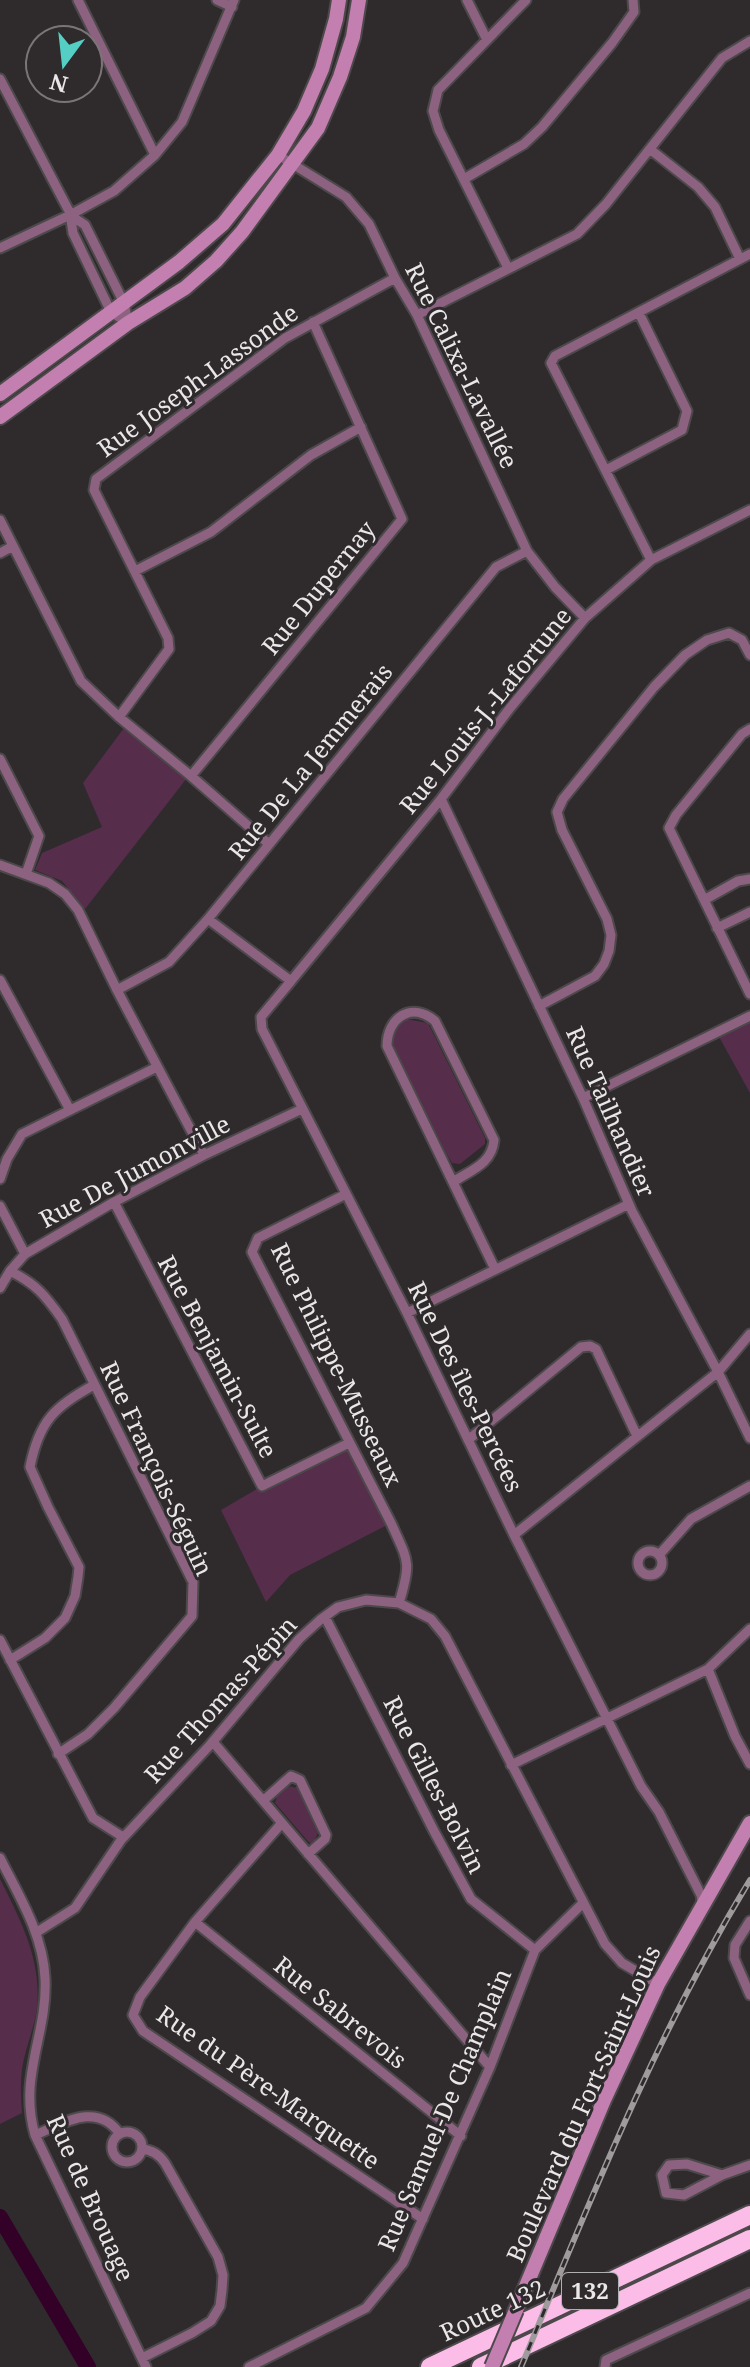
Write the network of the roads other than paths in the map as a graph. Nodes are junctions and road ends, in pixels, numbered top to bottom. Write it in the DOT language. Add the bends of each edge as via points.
graph roads {
  1 [pos="78,0"];
  2 [pos="217,0"];
  3 [pos="339,0"];
  4 [pos="359,0"];
  5 [pos="467,0"];
  6 [pos="526,0"];
  7 [pos="633,0"];
  8 [pos="233,4"];
  9 [pos="487,40"];
  10 [pos="750,41"];
  11 [pos="0,79"];
  12 [pos="651,150"];
  13 [pos="155,155"];
  14 [pos="278,155"];
  15 [pos="293,165"];
  16 [pos="464,179"];
  17 [pos="70,215"];
  18 [pos="0,248"];
  19 [pos="745,256"];
  20 [pos="508,268"];
  21 [pos="395,278"];
  22 [pos="124,303"];
  23 [pos="111,312"];
  24 [pos="639,313"];
  25 [pos="417,315"];
  26 [pos="313,322"];
  27 [pos="128,323"];
  28 [pos="0,394"];
  29 [pos="0,417"];
  30 [pos="361,427"];
  31 [pos="606,470"];
  32 [pos="750,510"];
  33 [pos="0,520"];
  34 [pos="13,546"];
  35 [pos="527,551"];
  36 [pos="0,553"];
  37 [pos="651,560"];
  38 [pos="135,571"];
  39 [pos="585,618"];
  40 [pos="750,655"];
  41 [pos="119,717"];
  42 [pos="750,729"];
  43 [pos="0,759"];
  44 [pos="191,776"];
  45 [pos="441,799"];
  46 [pos="269,844"];
  47 [pos="0,865"];
  48 [pos="26,874"];
  49 [pos="750,879"];
  50 [pos="704,900"];
  51 [pos="750,912"];
  52 [pos="208,919"];
  53 [pos="717,928"];
  54 [pos="0,980"];
  55 [pos="291,981"];
  56 [pos="117,990"];
  57 [pos="750,994"];
  58 [pos="539,1006"];
  59 [pos="750,1016"];
  60 [pos="157,1067"];
  61 [pos="583,1098"];
  62 [pos="302,1109"];
  63 [pos="70,1110"];
  64 [pos="204,1155"];
  65 [pos="0,1179"];
  66 [pos="453,1182"];
  67 [pos="346,1194"];
  68 [pos="114,1202"];
  69 [pos="629,1204"];
  70 [pos="0,1206"];
  71 [pos="25,1254"];
  72 [pos="495,1269"];
  73 [pos="10,1271"];
  74 [pos="0,1288"];
  75 [pos="407,1313"];
  76 [pos="750,1334"];
  77 [pos="718,1372"];
  78 [pos="94,1385"];
  79 [pos="637,1436"];
  80 [pos="750,1438"];
  81 [pos="468,1440"];
  82 [pos="349,1443"];
  83 [pos="750,1486"];
  84 [pos="514,1535"];
  85 [pos="659,1555"];
  86 [pos="399,1603"];
  87 [pos="325,1617"];
  88 [pos="750,1629"];
  89 [pos="0,1640"];
  90 [pos="10,1660"];
  91 [pos="708,1669"];
  92 [pos="607,1717"];
  93 [pos="213,1742"];
  94 [pos="58,1754"];
  95 [pos="750,1764"];
  96 [pos="511,1765"];
  97 [pos="264,1800"];
  98 [pos="750,1823"];
  99 [pos="281,1824"];
  100 [pos="123,1837"];
  101 [pos="308,1854"];
  102 [pos="0,1858"];
  103 [pos="583,1903"];
  104 [pos="703,1907"];
  105 [pos="750,1921"];
  106 [pos="195,1922"];
  107 [pos="37,1932"];
  108 [pos="535,1950"];
  109 [pos="658,1984"];
  110 [pos="750,1995"];
  111 [pos="490,2067"];
  112 [pos="120,2134"];
  113 [pos="35,2135"];
  114 [pos="461,2136"];
  115 [pos="142,2149"];
  116 [pos="750,2165"];
  117 [pos="722,2175"];
  118 [pos="750,2215"];
  119 [pos="423,2219"];
  120 [pos="750,2239"];
  121 [pos="750,2248"];
  122 [pos="690,2268"];
  123 [pos="750,2293"];
  124 [pos="144,2362"];
  125 [pos="249,2367"];
  126 [pos="430,2367"];
  127 [pos="481,2367"];
  128 [pos="492,2367"];
  129 [pos="605,2367"];
  1 -- 13 [label="street"];
  2 -- 8 [label="street"];
  3 -- 14 [label="main road" via="322,69"];
  4 -- 15 [label="main road" via="340,77 318,128"];
  5 -- 9 [label="street"];
  6 -- 9 [label="street"];
  7 -- 16 [label="street" via="634,12 612,43 542,127 524,144"];
  8 -- 13 [label="street" via="182,122"];
  9 -- 16 [label="street" via="438,90 433,111"];
  10 -- 12 [label="street" via="722,58"];
  11 -- 17 [label="street"];
  12 -- 19 [label="street" via="698,187"];
  12 -- 20 [label="street" via="577,234"];
  13 -- 17 [label="street" via="114,191"];
  14 -- 15 [label="street, Rue Calixa-Lavallée"];
  14 -- 22 [label="main road" via="223,224"];
  15 -- 21 [label="street, Rue Calixa-Lavallée" via="346,197 369,224"];
  15 -- 27 [label="main road" via="216,261 185,288"];
  16 -- 20 [label="street"];
  17 -- 18 [label="street"];
  17 -- 22 [label="street" via="85,225"];
  17 -- 23 [label="street" via="73,233"];
  19 -- 24 [label="street"];
  20 -- 25 [label="street"];
  21 -- 25 [label="street, Rue Calixa-Lavallée"];
  21 -- 26 [label="street, Rue Joseph-Lassonde"];
  22 -- 23 [label="main road"];
  22 -- 27 [label="street"];
  23 -- 27 [label="street"];
  23 -- 28 [label="main road"];
  24 -- 31 [label="street" via="687,411 682,430"];
  24 -- 31 [label="street" via="555,356 551,363"];
  25 -- 35 [label="street, Rue Calixa-Lavallée"];
  26 -- 30 [label="street, Rue Dupernay"];
  26 -- 38 [label="street, Rue Joseph-Lassonde" via="96,479 94,490"];
  27 -- 29 [label="main road"];
  30 -- 38 [label="street" via="311,455 211,532"];
  30 -- 44 [label="street, Rue Dupernay" via="402,519"];
  31 -- 37 [label="street"];
  32 -- 37 [label="street, Rue Louis-J.-Lafortune"];
  33 -- 34 [label="street"];
  34 -- 36 [label="street"];
  34 -- 41 [label="street" via="81,681"];
  35 -- 39 [label="street, Rue Calixa-Lavallée"];
  35 -- 46 [label="street, Rue De La Jemmerais" via="496,567"];
  37 -- 39 [label="street, Rue Louis-J.-Lafortune"];
  38 -- 41 [label="street, Rue Joseph-Lassonde" via="169,649"];
  39 -- 45 [label="street, Rue Louis-J.-Lafortune"];
  40 -- 58 [label="street" via="742,640 729,633 685,655 563,799 557,812 562,830 611,935 604,964 595,976"];
  41 -- 44 [label="street"];
  42 -- 50 [label="street" via="669,828"];
  43 -- 48 [label="street" via="39,836"];
  44 -- 46 [label="street"];
  45 -- 55 [label="street, Rue Louis-J.-Lafortune"];
  45 -- 58 [label="street, Rue Tailhandier"];
  46 -- 52 [label="street, Rue De La Jemmerais"];
  47 -- 48 [label="street"];
  48 -- 56 [label="street" via="65,894 78,910"];
  49 -- 50 [label="street"];
  50 -- 53 [label="street"];
  51 -- 53 [label="street"];
  52 -- 55 [label="street"];
  52 -- 56 [label="street, Rue De La Jemmerais" via="169,962"];
  53 -- 57 [label="street"];
  54 -- 63 [label="street"];
  55 -- 62 [label="street, Rue Des îles-Percées" via="261,1017 262,1029"];
  56 -- 60 [label="street"];
  58 -- 61 [label="street, Rue Tailhandier"];
  59 -- 61 [label="street"];
  60 -- 63 [label="street"];
  60 -- 64 [label="street"];
  61 -- 69 [label="street, Rue Tailhandier"];
  62 -- 64 [label="street, Rue De Jumonville"];
  62 -- 67 [label="street, Rue Des îles-Percées"];
  63 -- 65 [label="street" via="22,1134"];
  64 -- 68 [label="street, Rue De Jumonville"];
  66 -- 66 [label="street" via="488,1159 494,1140 435,1021 418,1012 405,1013 391,1024 387,1046"];
  66 -- 72 [label="street"];
  67 -- 75 [label="street, Rue Des îles-Percées"];
  67 -- 82 [label="street, Rue Philippe-Musseaux" via="258,1238 252,1252"];
  68 -- 71 [label="street, Rue De Jumonville"];
  68 -- 82 [label="street, Rue Benjamin-Sulte" via="262,1486"];
  69 -- 72 [label="street"];
  69 -- 77 [label="street, Rue Tailhandier"];
  70 -- 71 [label="street"];
  71 -- 73 [label="street, Rue De Jumonville"];
  72 -- 75 [label="street"];
  73 -- 74 [label="street, Rue De Jumonville"];
  73 -- 78 [label="street, Rue François-Séguin" via="48,1299"];
  75 -- 81 [label="street, Rue Des îles-Percées"];
  76 -- 77 [label="street"];
  77 -- 79 [label="street"];
  77 -- 80 [label="street, Rue Tailhandier"];
  78 -- 90 [label="street" via="50,1417 30,1467 79,1567 75,1596 45,1638"];
  78 -- 94 [label="street, Rue François-Séguin" via="193,1582 192,1616 114,1708"];
  79 -- 81 [label="street" via="590,1346 581,1347"];
  79 -- 84 [label="street"];
  81 -- 84 [label="street, Rue Des îles-Percées"];
  82 -- 86 [label="street, Rue Philippe-Musseaux" via="409,1562"];
  83 -- 85 [label="street" via="691,1519"];
  84 -- 92 [label="street, Rue Des îles-Percées"];
  86 -- 87 [label="street, Rue Thomas-Pépin" via="366,1600 338,1607"];
  86 -- 96 [label="street, Rue Thomas-Pépin" via="431,1619 445,1636"];
  87 -- 93 [label="street, Rue Thomas-Pépin" via="299,1639"];
  87 -- 108 [label="street, Rue Gilles-Bolvin" via="471,1899"];
  88 -- 91 [label="street"];
  89 -- 90 [label="street"];
  90 -- 94 [label="street"];
  91 -- 92 [label="street"];
  91 -- 95 [label="street"];
  92 -- 96 [label="street"];
  92 -- 104 [label="street, Rue Des îles-Percées"];
  93 -- 97 [label="street"];
  93 -- 100 [label="street, Rue Thomas-Pépin"];
  94 -- 100 [label="street" via="93,1818"];
  96 -- 103 [label="street, Rue Thomas-Pépin"];
  97 -- 99 [label="street"];
  97 -- 101 [label="street" via="291,1776 300,1780 326,1835"];
  98 -- 104 [label="main road, Boulevard du Fort-Saint-Louis"];
  99 -- 101 [label="street"];
  99 -- 106 [label="street"];
  100 -- 107 [label="street, Rue Thomas-Pépin" via="75,1908"];
  101 -- 111 [label="street"];
  102 -- 107 [label="street, Rue de Brouage"];
  103 -- 108 [label="street, Rue Samuel-De Champlain"];
  103 -- 109 [label="street, Rue Thomas-Pépin" via="622,1963"];
  104 -- 109 [label="main road, Boulevard du Fort-Saint-Louis"];
  105 -- 110 [label="street" via="735,1945 734,1958"];
  106 -- 114 [label="street, Rue Sabrevois"];
  106 -- 119 [label="street, Rue du Père-Marquette" via="140,1997 133,2015 143,2031"];
  107 -- 113 [label="street, Rue de Brouage" via="45,1993 30,2073"];
  108 -- 111 [label="street, Rue Samuel-De Champlain"];
  109 -- 128 [label="main road, Boulevard du Fort-Saint-Louis, bridge"];
  111 -- 114 [label="street, Rue Samuel-De Champlain"];
  112 -- 113 [label="street" via="112,2123 90,2115"];
  112 -- 115 [label="street" via="134,2133"];
  112 -- 115 [label="street" via="112,2146 119,2159 133,2160"];
  113 -- 124 [label="street, Rue de Brouage"];
  114 -- 119 [label="street, Rue Samuel-De Champlain"];
  115 -- 124 [label="street" via="160,2155 223,2275 220,2306 211,2321"];
  116 -- 117 [label="street"];
  117 -- 117 [label="street" via="687,2164 669,2165 662,2175 666,2193 684,2195"];
  118 -- 126 [label="highway, Route 132 / 132"];
  119 -- 125 [label="street, Rue Samuel-De Champlain" via="403,2263 366,2308"];
  120 -- 122 [label="highway, Route 132 / 132"];
  121 -- 122 [label="highway"];
  122 -- 127 [label="highway, Route 132 / 132"];
  123 -- 129 [label="street" via="606,2360"];
}
